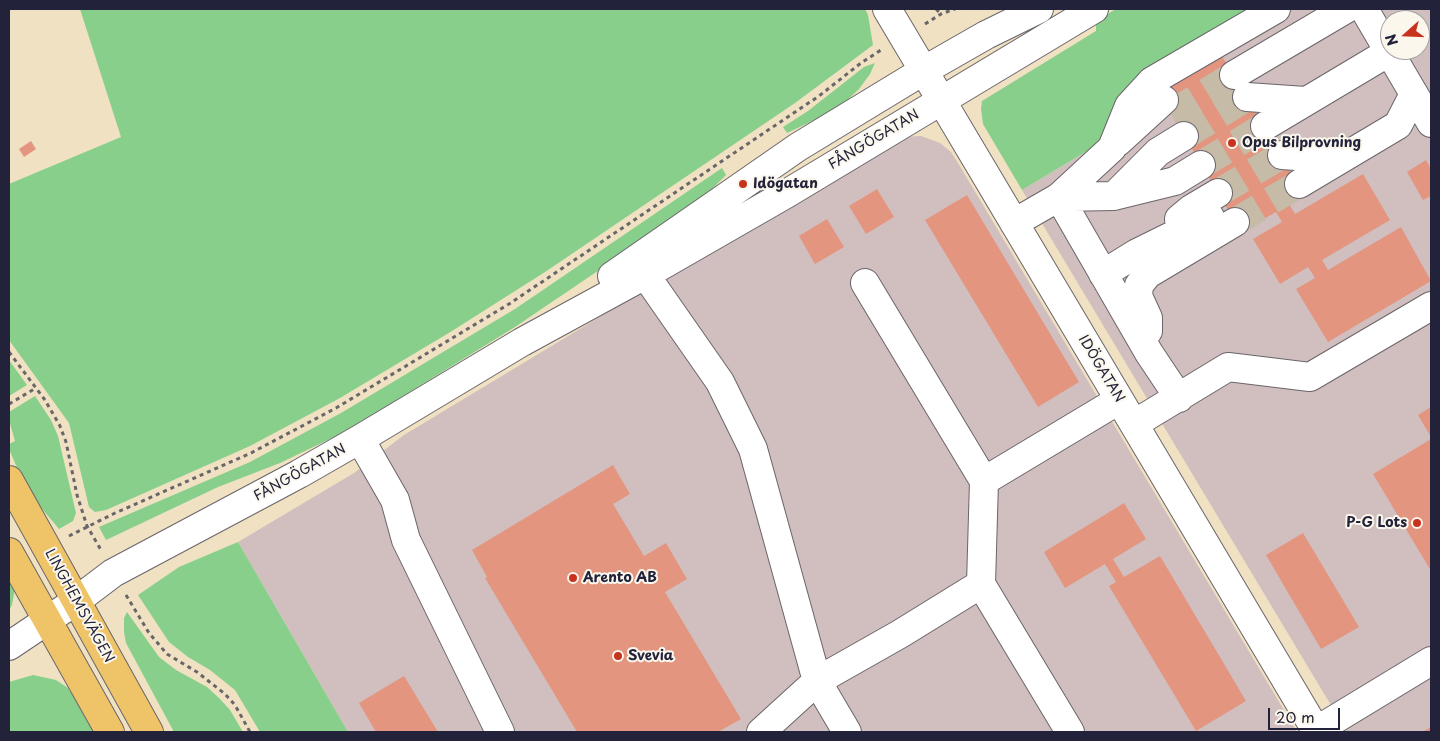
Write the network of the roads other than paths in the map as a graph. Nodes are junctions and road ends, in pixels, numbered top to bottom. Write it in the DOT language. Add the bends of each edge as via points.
graph roads {
  1 [pos="887,9"];
  2 [pos="1039,9"];
  3 [pos="1094,9"];
  4 [pos="1276,9"];
  5 [pos="1346,9"];
  6 [pos="1364,9"];
  7 [pos="1380,37"];
  8 [pos="1380,57"];
  9 [pos="1394,60"];
  10 [pos="923,71"];
  11 [pos="1414,94"];
  12 [pos="940,100"];
  13 [pos="1431,124"];
  14 [pos="1112,148"];
  15 [pos="1290,170"];
  16 [pos="1059,197"];
  17 [pos="1014,223"];
  18 [pos="640,268"];
  19 [pos="1103,274"];
  20 [pos="865,283"];
  21 [pos="1431,306"];
  22 [pos="1149,353"];
  23 [pos="1179,398"];
  24 [pos="1120,400"];
  25 [pos="1134,424"];
  26 [pos="360,439"];
  27 [pos="9,480"];
  28 [pos="984,481"];
  29 [pos="9,552"];
  30 [pos="981,584"];
  31 [pos="76,601"];
  32 [pos="47,621"];
  33 [pos="9,646"];
  34 [pos="1431,661"];
  35 [pos="818,681"];
  36 [pos="1316,731"];
  37 [pos="110,732"];
  38 [pos="149,732"];
  39 [pos="500,732"];
  40 [pos="761,732"];
  41 [pos="847,732"];
  42 [pos="1070,732"];
  1 -- 10 [label="street, IDÖGATAN"];
  2 -- 10 [label="street, FÅNGÖGATAN"];
  3 -- 12 [label="street, FÅNGÖGATAN"];
  4 -- 14 [label="street" via="1152,81 1129,106"];
  5 -- 8 [label="street" via="1274,51 1246,94 1305,101"];
  6 -- 7 [label="street"];
  9 -- 11 [label="street"];
  10 -- 12 [label="street, IDÖGATAN"];
  10 -- 18 [label="street, FÅNGÖGATAN" via="798,147"];
  11 -- 13 [label="street"];
  11 -- 15 [label="street" via="1398,124 1339,159"];
  12 -- 17 [label="street, IDÖGATAN"];
  12 -- 18 [label="street, FÅNGÖGATAN" via="778,198"];
  14 -- 16 [label="street"];
  14 -- 16 [label="street" via="1183,133 1114,196"];
  16 -- 17 [label="street"];
  16 -- 19 [label="street"];
  17 -- 24 [label="street, IDÖGATAN"];
  18 -- 26 [label="street, FÅNGÖGATAN"];
  18 -- 35 [label="street" via="720,382 753,449"];
  19 -- 22 [label="street"];
  19 -- 22 [label="street" via="1137,253 1227,208 1148,274 1139,286 1138,296 1148,318"];
  20 -- 28 [label="street"];
  21 -- 23 [label="street" via="1310,378 1228,368"];
  22 -- 23 [label="street"];
  23 -- 25 [label="street"];
  24 -- 25 [label="street, IDÖGATAN"];
  24 -- 28 [label="street"];
  25 -- 36 [label="street, IDÖGATAN"];
  26 -- 31 [label="street, FÅNGÖGATAN" via="113,573"];
  26 -- 39 [label="street" via="394,500 406,540"];
  27 -- 31 [label="main road, LINGHEMSVÄGEN"];
  28 -- 30 [label="street"];
  29 -- 32 [label="main road"];
  30 -- 35 [label="street"];
  30 -- 42 [label="street"];
  31 -- 32 [label="street, FÅNGÖGATAN"];
  31 -- 38 [label="main road, LINGHEMSVÄGEN"];
  32 -- 33 [label="street, FÅNGÖGATAN"];
  32 -- 37 [label="main road"];
  34 -- 36 [label="street, IDÖGATAN"];
  35 -- 40 [label="street"];
  35 -- 41 [label="street"];
}
